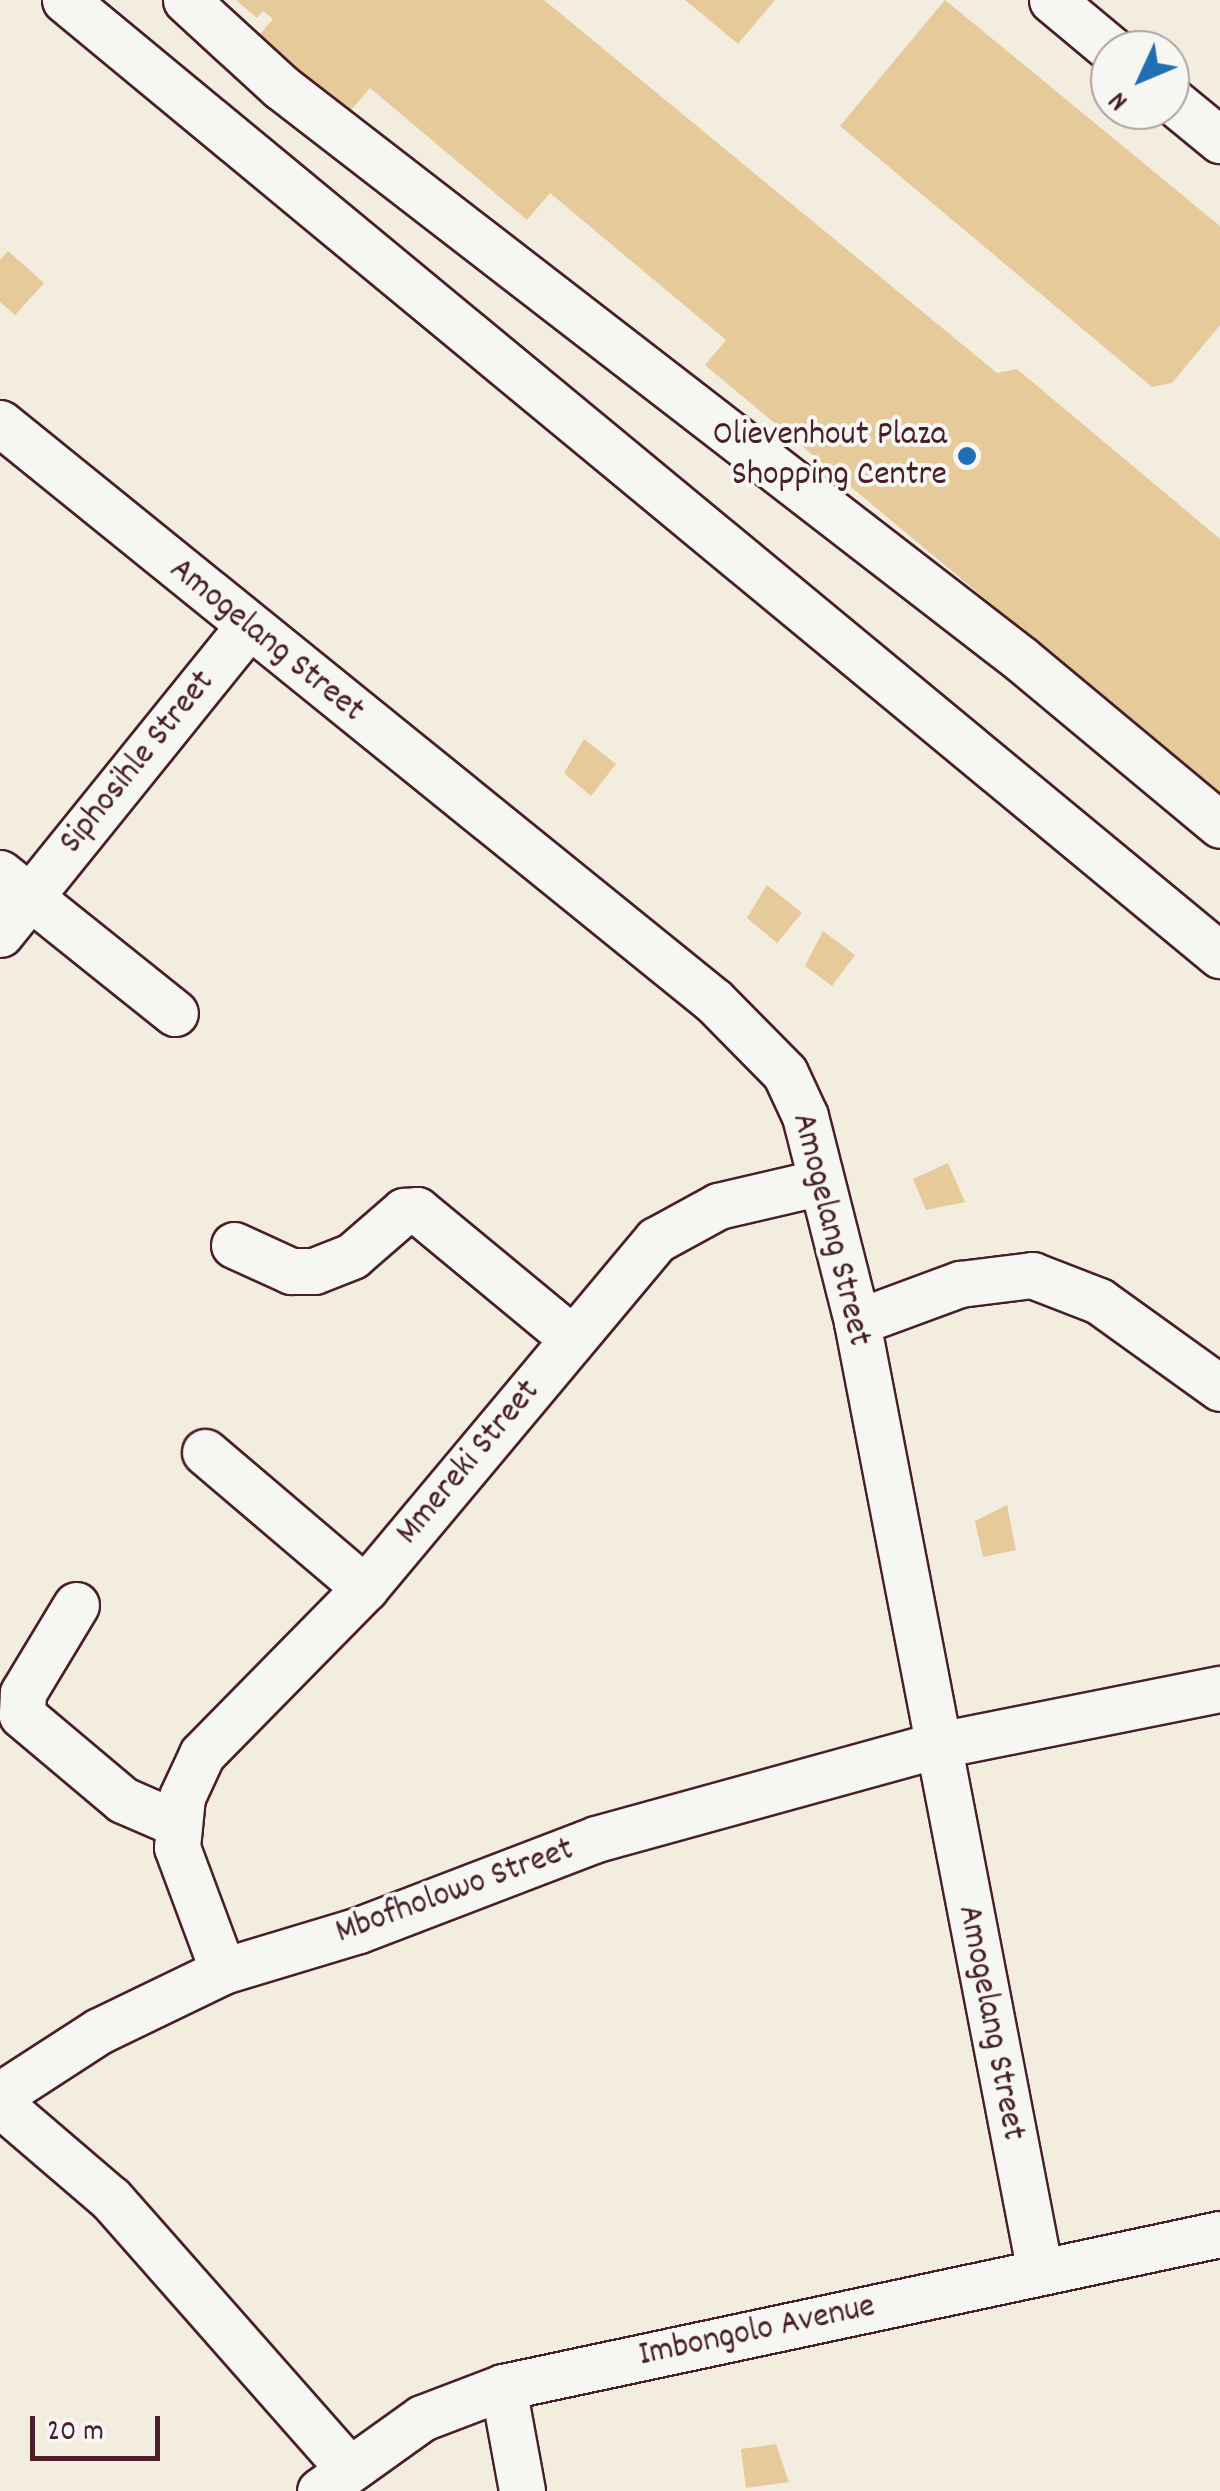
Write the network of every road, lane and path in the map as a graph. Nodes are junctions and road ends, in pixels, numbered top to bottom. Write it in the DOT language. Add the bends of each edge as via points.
graph roads {
  1 [pos="65,0"];
  2 [pos="186,0"];
  3 [pos="1052,0"];
  4 [pos="1090,32"];
  5 [pos="1190,115"];
  6 [pos="1220,140"];
  7 [pos="0,424"];
  8 [pos="247,628"];
  9 [pos="1220,825"];
  10 [pos="15,885"];
  11 [pos="0,934"];
  12 [pos="1220,955"];
  13 [pos="175,1013"];
  14 [pos="822,1182"];
  15 [pos="234,1244"];
  16 [pos="857,1322"];
  17 [pos="572,1338"];
  18 [pos="1220,1388"];
  19 [pos="205,1452"];
  20 [pos="365,1588"];
  21 [pos="76,1605"];
  22 [pos="1220,1688"];
  23 [pos="934,1746"];
  24 [pos="176,1823"];
  25 [pos="223,1972"];
  26 [pos="0,2095"];
  27 [pos="0,2104"];
  28 [pos="1220,2234"];
  29 [pos="1040,2272"];
  30 [pos="503,2387"];
  31 [pos="333,2479"];
  32 [pos="522,2491"];
  1 -- 12 [label="street"];
  2 -- 9 [label="street" via="281,88 990,635"];
  3 -- 4 [label="street"];
  5 -- 6 [label="street"];
  7 -- 8 [label="street, Amogelang Street"];
  8 -- 10 [label="street, Siphosihle Street"];
  8 -- 14 [label="street, Amogelang Street" via="756,1039 785,1073"];
  10 -- 11 [label="street, Siphosihle Street"];
  10 -- 13 [label="street"];
  14 -- 16 [label="street, Amogelang Street"];
  14 -- 17 [label="street, Mmereki Street" via="718,1206 682,1222 622,1274"];
  15 -- 17 [label="street" via="291,1271 314,1270 352,1256 404,1211 416,1210"];
  16 -- 18 [label="street" via="960,1284 1032,1274 1099,1300"];
  16 -- 23 [label="street, Amogelang Street"];
  17 -- 20 [label="street, Mmereki Street"];
  19 -- 20 [label="street"];
  20 -- 24 [label="street, Mmereki Street" via="202,1754"];
  21 -- 24 [label="street" via="24,1694 22,1715 122,1800"];
  22 -- 23 [label="street, Mbofholowo Street"];
  23 -- 25 [label="street, Mbofholowo Street" via="662,1818 359,1930"];
  23 -- 29 [label="street, Amogelang Street"];
  24 -- 25 [label="street, Mmereki Street" via="182,1872"];
  25 -- 26 [label="street, Mbofholowo Street" via="99,2031"];
  27 -- 31 [label="street" via="111,2198"];
  28 -- 29 [label="street, Imbongolo Avenue"];
  29 -- 30 [label="street, Imbongolo Avenue"];
  30 -- 31 [label="street, Imbongolo Avenue" via="422,2418"];
  30 -- 32 [label="street"];
}
